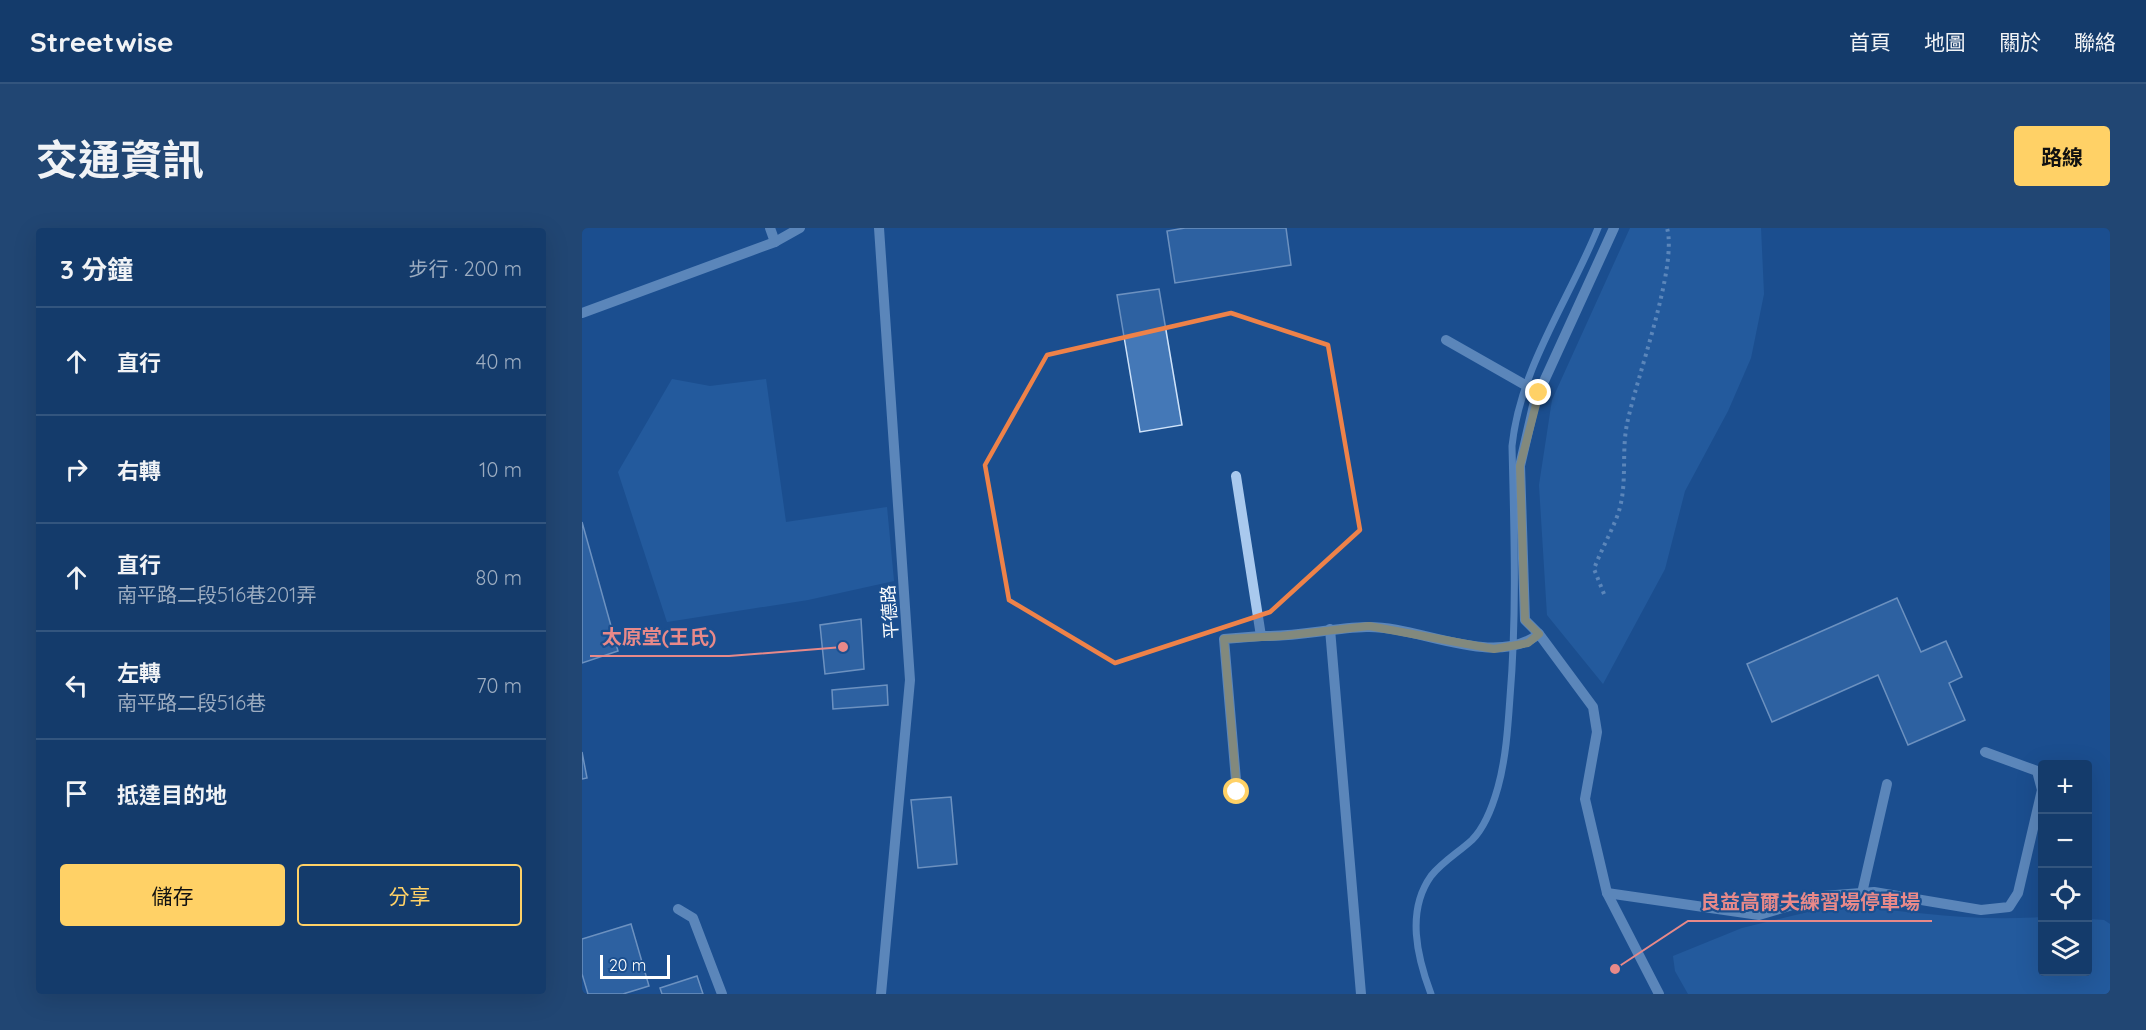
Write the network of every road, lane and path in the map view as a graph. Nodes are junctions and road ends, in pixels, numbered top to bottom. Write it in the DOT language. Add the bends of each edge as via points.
graph roads {
  1 [pos="770,228"];
  2 [pos="800,228"];
  3 [pos="879,228"];
  4 [pos="1614,228"];
  5 [pos="1667,228"];
  6 [pos="775,242"];
  7 [pos="582,313"];
  8 [pos="1446,340"];
  9 [pos="1538,392"];
  10 [pos="1236,476"];
  11 [pos="1604,594"];
  12 [pos="1330,629"];
  13 [pos="1539,634"];
  14 [pos="1262,636"];
  15 [pos="1985,752"];
  16 [pos="1887,784"];
  17 [pos="1237,792"];
  18 [pos="1607,893"];
  19 [pos="1862,893"];
  20 [pos="678,909"];
  21 [pos="722,994"];
  22 [pos="881,994"];
  23 [pos="1361,994"];
  24 [pos="1659,994"];
  1 -- 6 [label="street"];
  2 -- 6 [label="street"];
  3 -- 22 [label="street, 平德路" via="910,680"];
  4 -- 9 [label="street"];
  5 -- 11 [label="path" via="1670,236 1665,279 1626,426 1625,481 1618,514 1594,569"];
  6 -- 7 [label="street"];
  8 -- 9 [label="street"];
  9 -- 13 [label="street" via="1520,466 1525,620"];
  10 -- 14 [label="street"];
  12 -- 13 [label="street" via="1369,626 1494,649 1528,643"];
  12 -- 14 [label="street"];
  12 -- 23 [label="street"];
  13 -- 18 [label="street" via="1593,707 1597,732 1585,799"];
  14 -- 17 [label="street" via="1224,639"];
  15 -- 19 [label="street" via="2037,771 2042,790 2018,893 2009,907 1981,910 1874,891"];
  16 -- 19 [label="street"];
  18 -- 19 [label="street" via="1759,915 1823,896"];
  18 -- 24 [label="street"];
  20 -- 21 [label="street" via="693,918"];
}
